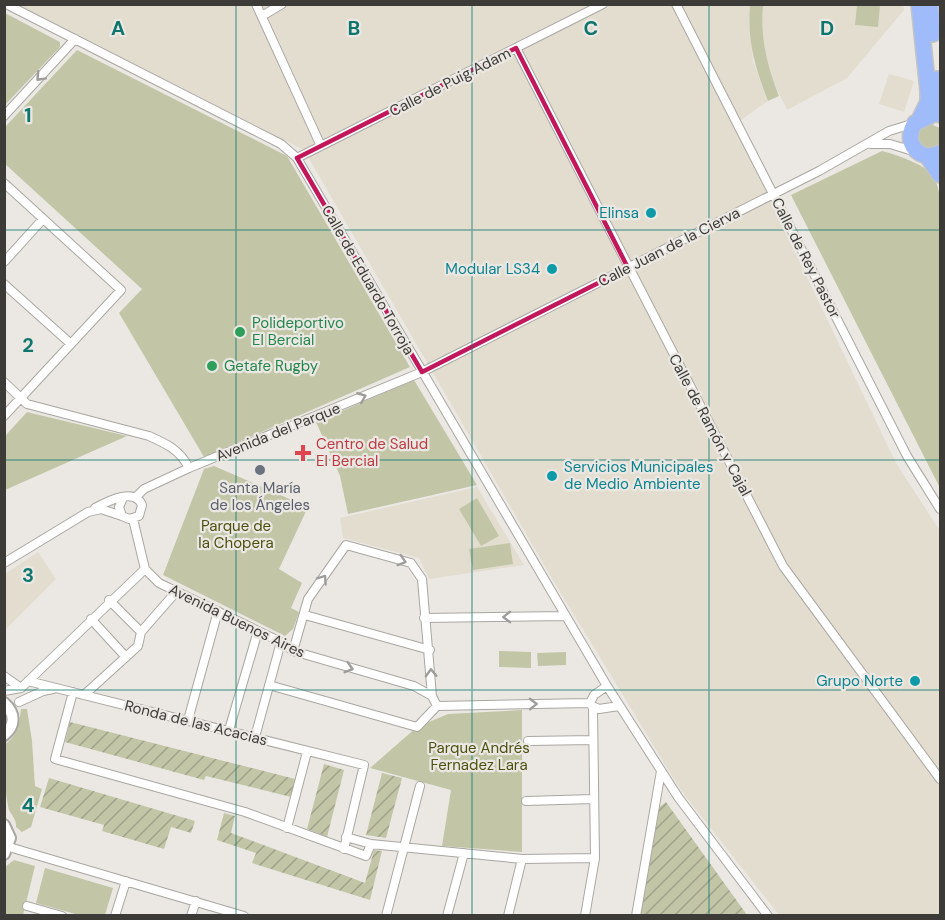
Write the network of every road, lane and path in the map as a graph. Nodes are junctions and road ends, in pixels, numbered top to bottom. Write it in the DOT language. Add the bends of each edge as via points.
graph roads {
  1 [pos="6,4"];
  2 [pos="256,4"];
  3 [pos="282,4"];
  4 [pos="603,4"];
  5 [pos="676,4"];
  6 [pos="919,4"];
  7 [pos="930,4"];
  8 [pos="262,16"];
  9 [pos="75,39"];
  10 [pos="516,48"];
  11 [pos="4,116"];
  12 [pos="940,117"];
  13 [pos="917,121"];
  14 [pos="871,144"];
  15 [pos="321,146"];
  16 [pos="929,154"];
  17 [pos="297,158"];
  18 [pos="940,175"];
  19 [pos="4,183"];
  20 [pos="773,194"];
  21 [pos="43,219"];
  22 [pos="4,262"];
  23 [pos="628,268"];
  24 [pos="4,284"];
  25 [pos="71,344"];
  26 [pos="422,372"];
  27 [pos="4,382"];
  28 [pos="21,397"];
  29 [pos="4,416"];
  30 [pos="189,468"];
  31 [pos="136,497"];
  32 [pos="123,498"];
  33 [pos="940,509"];
  34 [pos="88,512"];
  35 [pos="122,516"];
  36 [pos="133,519"];
  37 [pos="4,563"];
  38 [pos="145,568"];
  39 [pos="176,592"];
  40 [pos="109,600"];
  41 [pos="218,611"];
  42 [pos="305,615"];
  43 [pos="566,616"];
  44 [pos="424,618"];
  45 [pos="91,619"];
  46 [pos="258,631"];
  47 [pos="141,632"];
  48 [pos="281,642"];
  49 [pos="430,650"];
  50 [pos="293,651"];
  51 [pos="125,656"];
  52 [pos="4,676"];
  53 [pos="28,681"];
  54 [pos="269,685"];
  55 [pos="607,686"];
  56 [pos="21,688"];
  57 [pos="58,689"];
  58 [pos="4,691"];
  59 [pos="73,692"];
  60 [pos="84,695"];
  61 [pos="432,696"];
  62 [pos="20,702"];
  63 [pos="4,703"];
  64 [pos="436,705"];
  65 [pos="592,706"];
  66 [pos="619,706"];
  67 [pos="13,717"];
  68 [pos="188,720"];
  69 [pos="229,730"];
  70 [pos="4,735"];
  71 [pos="255,737"];
  72 [pos="593,740"];
  73 [pos="528,741"];
  74 [pos="307,752"];
  75 [pos="661,771"];
  76 [pos="940,779"];
  77 [pos="420,786"];
  78 [pos="594,799"];
  79 [pos="526,801"];
  80 [pos="4,825"];
  81 [pos="287,828"];
  82 [pos="346,837"];
  83 [pos="371,844"];
  84 [pos="404,847"];
  85 [pos="344,849"];
  86 [pos="7,850"];
  87 [pos="464,853"];
  88 [pos="595,858"];
  89 [pos="522,859"];
  90 [pos="126,881"];
  91 [pos="196,901"];
  92 [pos="27,906"];
  93 [pos="62,915"];
  94 [pos="115,915"];
  95 [pos="191,915"];
  96 [pos="244,915"];
  97 [pos="386,915"];
  98 [pos="447,915"];
  99 [pos="508,915"];
  100 [pos="585,915"];
  101 [pos="636,915"];
  102 [pos="768,915"];
  1 -- 9 [label="street, Calle de Eduardo Torroja"];
  2 -- 8 [label="street"];
  3 -- 8 [label="street"];
  4 -- 10 [label="street, Calle de Puig Adam"];
  5 -- 20 [label="street, Calle de Rey Pastor"];
  6 -- 13 [label="highway" via="928,102"];
  7 -- 12 [label="highway"];
  8 -- 15 [label="street"];
  9 -- 11 [label="street, one-way"];
  9 -- 17 [label="street, Calle de Eduardo Torroja" via="281,144"];
  10 -- 15 [label="street, Calle de Puig Adam"];
  10 -- 23 [label="street, Calle de Ramón y Cajal"];
  12 -- 13 [label="highway" via="926,116"];
  13 -- 14 [label="street, Calle Juan de la Cierva" via="889,131"];
  13 -- 16 [label="highway" via="909,136 914,149"];
  14 -- 16 [label="street"];
  14 -- 20 [label="street, Calle Juan de la Cierva"];
  15 -- 17 [label="street, Calle de Puig Adam"];
  16 -- 18 [label="highway"];
  17 -- 26 [label="street, Calle de Eduardo Torroja"];
  19 -- 21 [label="street"];
  20 -- 23 [label="street, Calle Juan de la Cierva"];
  20 -- 33 [label="street, Calle de Rey Pastor" via="907,456"];
  21 -- 22 [label="street"];
  21 -- 25 [label="street" via="121,290"];
  23 -- 26 [label="street, Calle Juan de la Cierva"];
  23 -- 76 [label="street, Calle de Ramón y Cajal" via="783,566"];
  24 -- 25 [label="street"];
  25 -- 28 [label="street"];
  30 -- 26 [label="street, Avenida del Parque, one-way"];
  26 -- 43 [label="street, Calle de Eduardo Torroja"];
  27 -- 28 [label="street"];
  28 -- 29 [label="street"];
  28 -- 30 [label="street" via="27,404 149,436 181,453"];
  30 -- 31 [label="street, Avenida del Parque" via="144,489"];
  31 -- 32 [label="street"];
  31 -- 36 [label="street" via="142,509"];
  32 -- 34 [label="street"];
  32 -- 35 [label="street" via="119,507"];
  34 -- 35 [label="street" via="101,509"];
  34 -- 37 [label="street"];
  35 -- 36 [label="street"];
  36 -- 38 [label="street"];
  38 -- 39 [label="street, Avenida Buenos Aires" via="159,583"];
  38 -- 40 [label="street"];
  39 -- 41 [label="street, Avenida Buenos Aires"];
  39 -- 47 [label="street"];
  40 -- 45 [label="street"];
  40 -- 47 [label="street"];
  41 -- 46 [label="street, Avenida Buenos Aires"];
  41 -- 68 [label="street"];
  42 -- 44 [label="street, one-way" via="308,599 346,545 411,563 422,579"];
  42 -- 49 [label="street"];
  42 -- 50 [label="street"];
  43 -- 44 [label="street, one-way"];
  43 -- 55 [label="street, Calle de Eduardo Torroja"];
  44 -- 49 [label="street"];
  45 -- 51 [label="street"];
  45 -- 53 [label="street"];
  46 -- 48 [label="street, Avenida Buenos Aires"];
  46 -- 69 [label="street"];
  47 -- 51 [label="street" via="138,646"];
  48 -- 50 [label="street, Avenida Buenos Aires"];
  48 -- 54 [label="street"];
  61 -- 49 [label="street, one-way"];
  50 -- 61 [label="street, Avenida Buenos Aires, one-way" via="414,686"];
  51 -- 60 [label="street"];
  52 -- 56 [label="street"];
  53 -- 56 [label="street"];
  53 -- 57 [label="street, Ronda de las Acacias"];
  54 -- 64 [label="street" via="417,727"];
  54 -- 71 [label="street"];
  55 -- 65 [label="street" via="594,695"];
  55 -- 66 [label="street, Calle de Eduardo Torroja"];
  56 -- 58 [label="street"];
  56 -- 62 [label="street"];
  57 -- 59 [label="street, Ronda de las Acacias"];
  57 -- 62 [label="street"];
  59 -- 60 [label="street, Ronda de las Acacias"];
  59 -- 81 [label="street" via="55,759 245,812"];
  60 -- 68 [label="street, Ronda de las Acacias"];
  61 -- 64 [label="street"];
  62 -- 67 [label="street"];
  63 -- 67 [label="street"];
  64 -- 65 [label="street, one-way"];
  65 -- 66 [label="street"];
  65 -- 72 [label="street"];
  66 -- 75 [label="street"];
  67 -- 70 [label="street" via="12,726"];
  68 -- 69 [label="street, Ronda de las Acacias"];
  69 -- 71 [label="street, Ronda de las Acacias"];
  71 -- 74 [label="street, Ronda de las Acacias"];
  72 -- 73 [label="street"];
  72 -- 78 [label="street"];
  74 -- 81 [label="street"];
  74 -- 82 [label="street, Ronda de las Acacias" via="364,765"];
  75 -- 101 [label="street"];
  75 -- 102 [label="street"];
  77 -- 84 [label="street"];
  78 -- 79 [label="street"];
  78 -- 88 [label="street"];
  80 -- 86 [label="street" via="10,838"];
  81 -- 85 [label="street"];
  82 -- 83 [label="street"];
  82 -- 85 [label="street"];
  83 -- 84 [label="street"];
  83 -- 85 [label="street" via="366,856"];
  84 -- 87 [label="street"];
  84 -- 97 [label="street"];
  86 -- 90 [label="street"];
  87 -- 89 [label="street"];
  87 -- 98 [label="street"];
  88 -- 89 [label="street"];
  88 -- 100 [label="street"];
  89 -- 99 [label="street"];
  90 -- 91 [label="street"];
  90 -- 94 [label="street"];
  91 -- 95 [label="street"];
  91 -- 96 [label="street"];
  92 -- 93 [label="street"];
}
